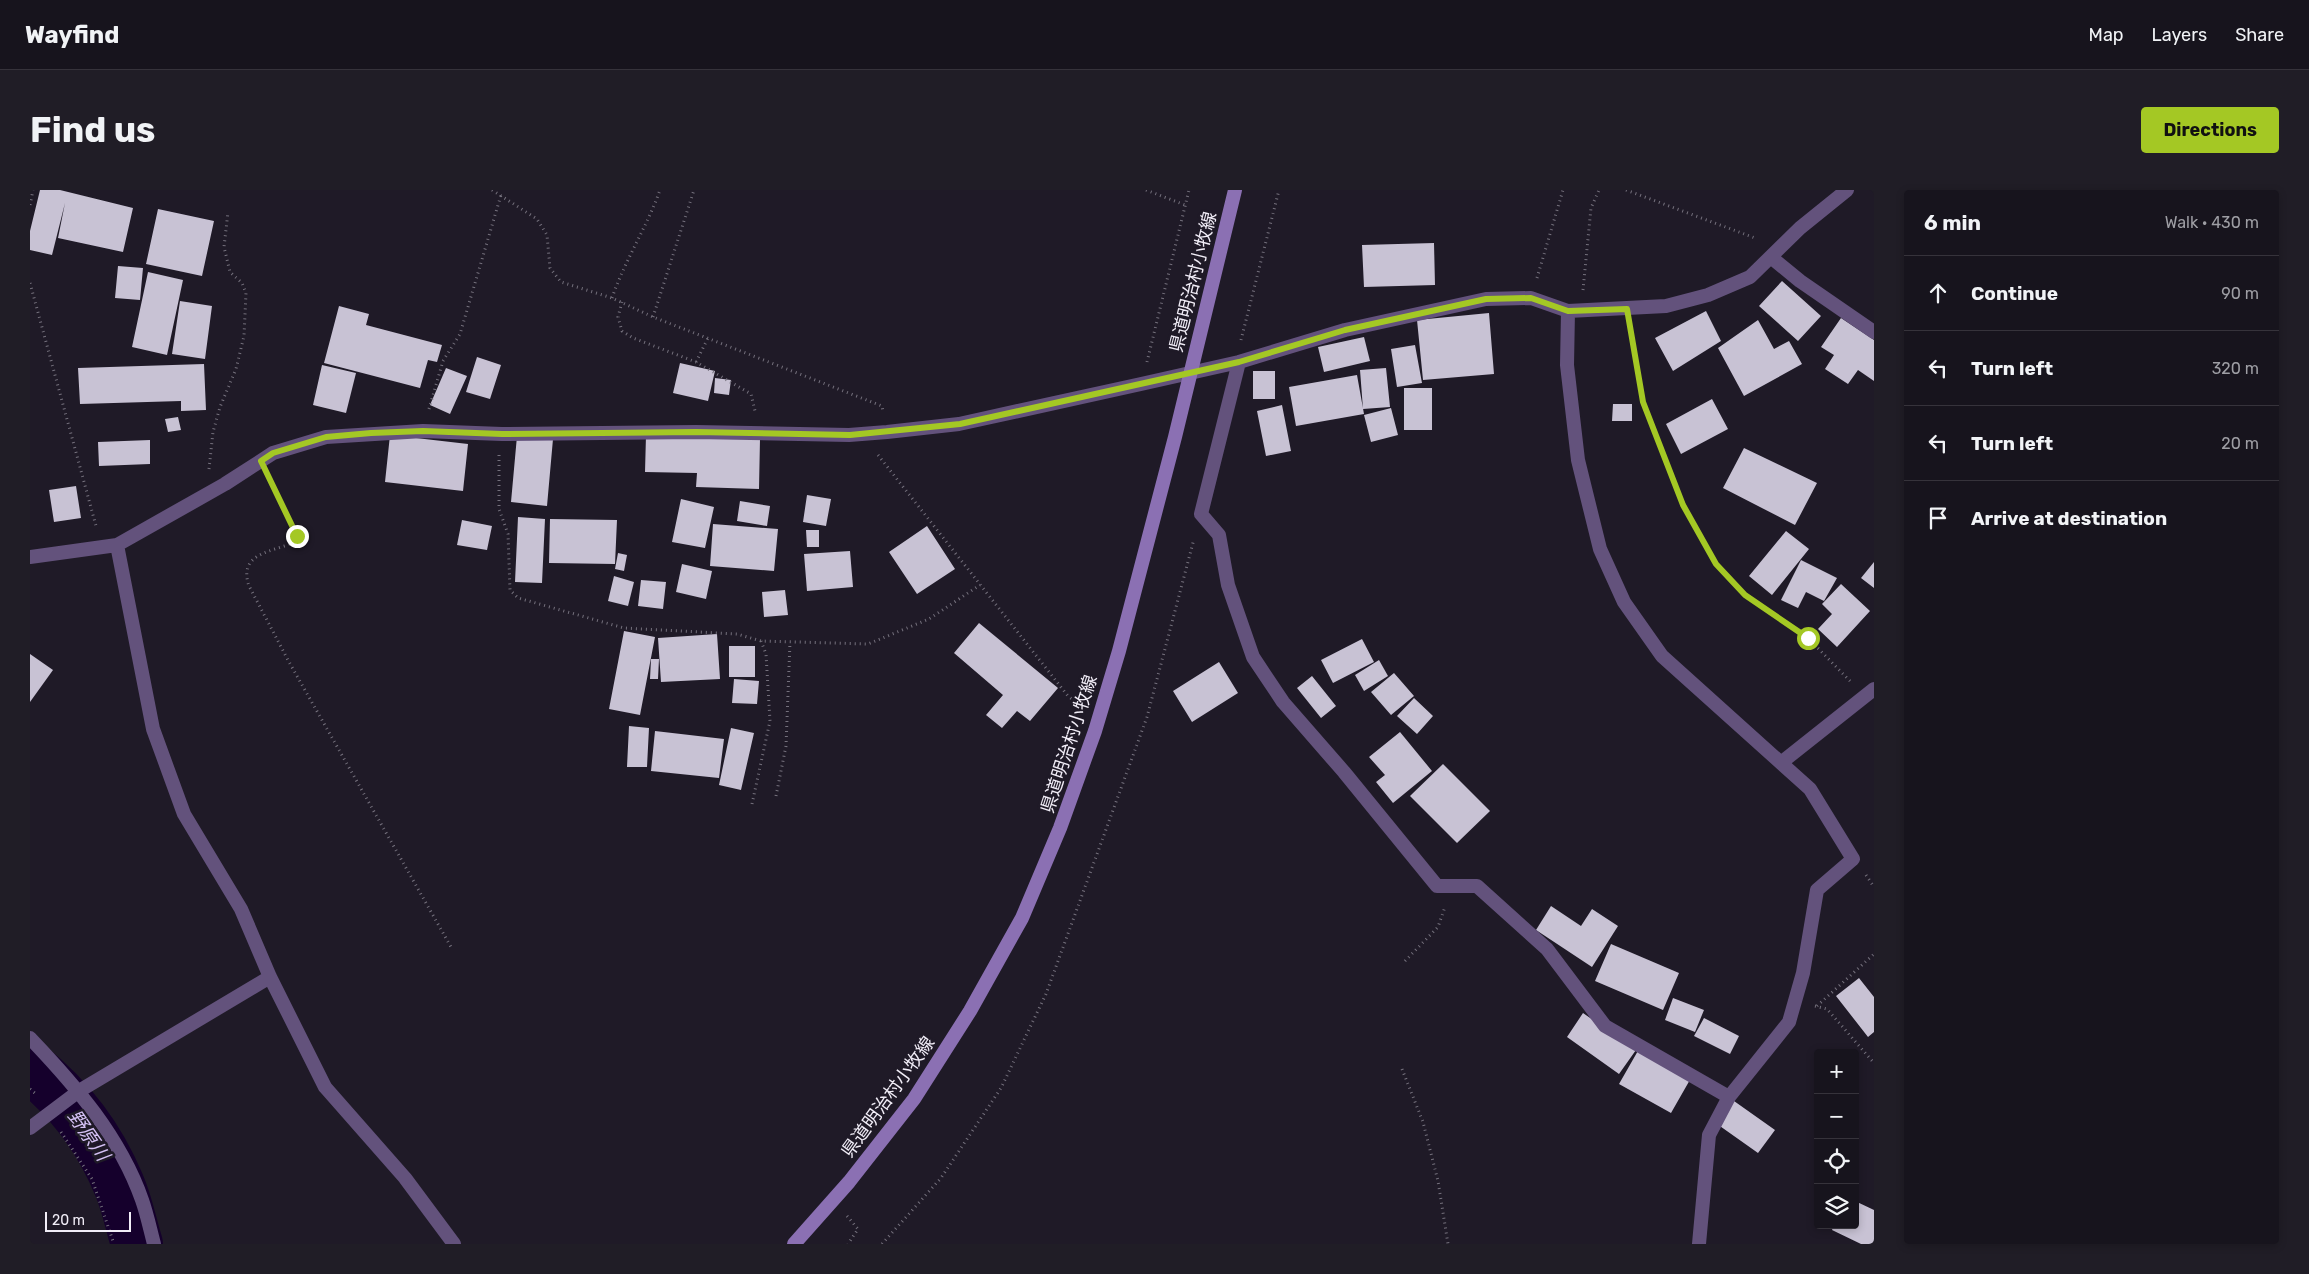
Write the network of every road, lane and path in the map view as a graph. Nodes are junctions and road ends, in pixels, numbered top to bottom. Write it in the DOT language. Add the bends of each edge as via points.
graph roads {
  1 [pos="33,190"];
  2 [pos="492,190"];
  3 [pos="660,190"];
  4 [pos="694,190"];
  5 [pos="1146,190"];
  6 [pos="1189,190"];
  7 [pos="1235,190"];
  8 [pos="1279,190"];
  9 [pos="1563,190"];
  10 [pos="1599,190"];
  11 [pos="1626,190"];
  12 [pos="1847,190"];
  13 [pos="501,195"];
  14 [pos="30,205"];
  15 [pos="1185,205"];
  16 [pos="228,212"];
  17 [pos="1754,238"];
  18 [pos="1772,258"];
  19 [pos="30,283"];
  20 [pos="612,298"];
  21 [pos="1531,298"];
  22 [pos="622,302"];
  23 [pos="1627,309"];
  24 [pos="1574,311"];
  25 [pos="653,317"];
  26 [pos="1874,332"];
  27 [pos="708,338"];
  28 [pos="696,362"];
  29 [pos="1239,362"];
  30 [pos="1191,373"];
  31 [pos="1141,384"];
  32 [pos="423,431"];
  33 [pos="887,432"];
  34 [pos="498,434"];
  35 [pos="754,434"];
  36 [pos="862,434"];
  37 [pos="261,461"];
  38 [pos="210,492"];
  39 [pos="1201,514"];
  40 [pos="117,545"];
  41 [pos="102,548"];
  42 [pos="30,557"];
  43 [pos="980,585"];
  44 [pos="761,641"];
  45 [pos="790,642"];
  46 [pos="1870,693"];
  47 [pos="1101,712"];
  48 [pos="1782,762"];
  49 [pos="776,796"];
  50 [pos="752,804"];
  51 [pos="1444,886"];
  52 [pos="451,946"];
  53 [pos="1874,954"];
  54 [pos="1405,961"];
  55 [pos="270,977"];
  56 [pos="1794,1003"];
  57 [pos="1817,1006"];
  58 [pos="30,1038"];
  59 [pos="1874,1063"];
  60 [pos="1402,1069"];
  61 [pos="30,1089"];
  62 [pos="78,1092"];
  63 [pos="1729,1097"];
  64 [pos="49,1114"];
  65 [pos="30,1128"];
  66 [pos="833,1200"];
  67 [pos="114,1244"];
  68 [pos="154,1244"];
  69 [pos="454,1244"];
  70 [pos="794,1244"];
  71 [pos="848,1244"];
  72 [pos="882,1244"];
  73 [pos="1448,1244"];
  74 [pos="1699,1244"];
  1 -- 14 [label="path"];
  2 -- 13 [label="path"];
  3 -- 20 [label="path" via="650,218 622,269"];
  4 -- 25 [label="path"];
  5 -- 15 [label="path"];
  6 -- 15 [label="path"];
  7 -- 30 [label="main road, 県道明治村小牧線"];
  8 -- 29 [label="path" via="1239,349"];
  9 -- 21 [label="path"];
  10 -- 24 [label="path" via="1591,208"];
  11 -- 17 [label="path"];
  12 -- 18 [label="street" via="1800,228"];
  13 -- 20 [label="path" via="537,219 547,235 550,268 561,282"];
  13 -- 32 [label="path" via="460,334 443,361"];
  15 -- 31 [label="path"];
  16 -- 38 [label="path" via="224,248 230,272 242,283 246,293 244,336 213,432 207,478"];
  18 -- 23 [label="street" via="1750,277 1708,295 1666,306"];
  18 -- 26 [label="street"];
  19 -- 41 [label="path"];
  20 -- 22 [label="path"];
  21 -- 24 [label="street"];
  21 -- 29 [label="street" via="1486,299 1448,306 1345,330"];
  22 -- 25 [label="path"];
  22 -- 28 [label="path" via="618,317 622,330 633,338"];
  23 -- 24 [label="street"];
  23 -- 46 [label="path" via="1643,402 1683,505 1716,564 1745,595 1808,638"];
  24 -- 48 [label="street" via="1567,365 1578,460 1600,550 1624,602 1662,656"];
  25 -- 27 [label="path"];
  27 -- 28 [label="path"];
  27 -- 33 [label="path" via="882,406"];
  28 -- 35 [label="path" via="751,394 755,404"];
  29 -- 30 [label="street"];
  29 -- 39 [label="street"];
  30 -- 31 [label="street"];
  30 -- 47 [label="main road, 県道明治村小牧線"];
  31 -- 33 [label="street" via="960,424"];
  32 -- 34 [label="street"];
  32 -- 37 [label="street" via="326,437 273,453"];
  33 -- 36 [label="street"];
  34 -- 35 [label="street"];
  34 -- 44 [label="path" via="500,509 508,534 510,590 518,598 624,628 737,634"];
  35 -- 36 [label="street"];
  36 -- 43 [label="path"];
  37 -- 38 [label="street"];
  37 -- 52 [label="path" via="297,536 293,543 254,558 247,564 249,586"];
  38 -- 40 [label="street"];
  39 -- 51 [label="street" via="1220,535 1228,585 1253,657 1283,702 1437,886"];
  39 -- 72 [label="path" via="1147,717 1046,994 1001,1088 941,1178"];
  40 -- 41 [label="street"];
  40 -- 55 [label="street" via="153,729 184,814 241,909"];
  41 -- 42 [label="street"];
  43 -- 45 [label="path" via="929,619 868,644"];
  43 -- 47 [label="path" via="1068,696 1083,707"];
  44 -- 45 [label="path"];
  44 -- 50 [label="path" via="766,654 770,721"];
  45 -- 49 [label="path" via="786,746"];
  46 -- 48 [label="street"];
  47 -- 66 [label="main road, 県道明治村小牧線" via="1060,828 1022,918 970,1011 914,1099"];
  48 -- 56 [label="street" via="1810,789 1853,859 1817,890 1803,973"];
  51 -- 54 [label="path" via="1445,906 1438,927"];
  51 -- 63 [label="street" via="1477,886 1547,949 1605,1026"];
  53 -- 57 [label="path"];
  55 -- 62 [label="street"];
  55 -- 69 [label="street" via="325,1087 405,1178"];
  56 -- 57 [label="path"];
  56 -- 63 [label="street" via="1789,1022"];
  57 -- 59 [label="path" via="1827,1008"];
  58 -- 62 [label="street"];
  60 -- 73 [label="path" via="1423,1122 1438,1181"];
  61 -- 64 [label="path"];
  62 -- 64 [label="street"];
  62 -- 68 [label="street" via="105,1127 124,1160 142,1199"];
  63 -- 74 [label="street" via="1709,1135"];
  64 -- 65 [label="street"];
  64 -- 67 [label="path" via="92,1179"];
  66 -- 70 [label="main road, 県道明治村小牧線"];
  66 -- 71 [label="path" via="858,1229"];
}
